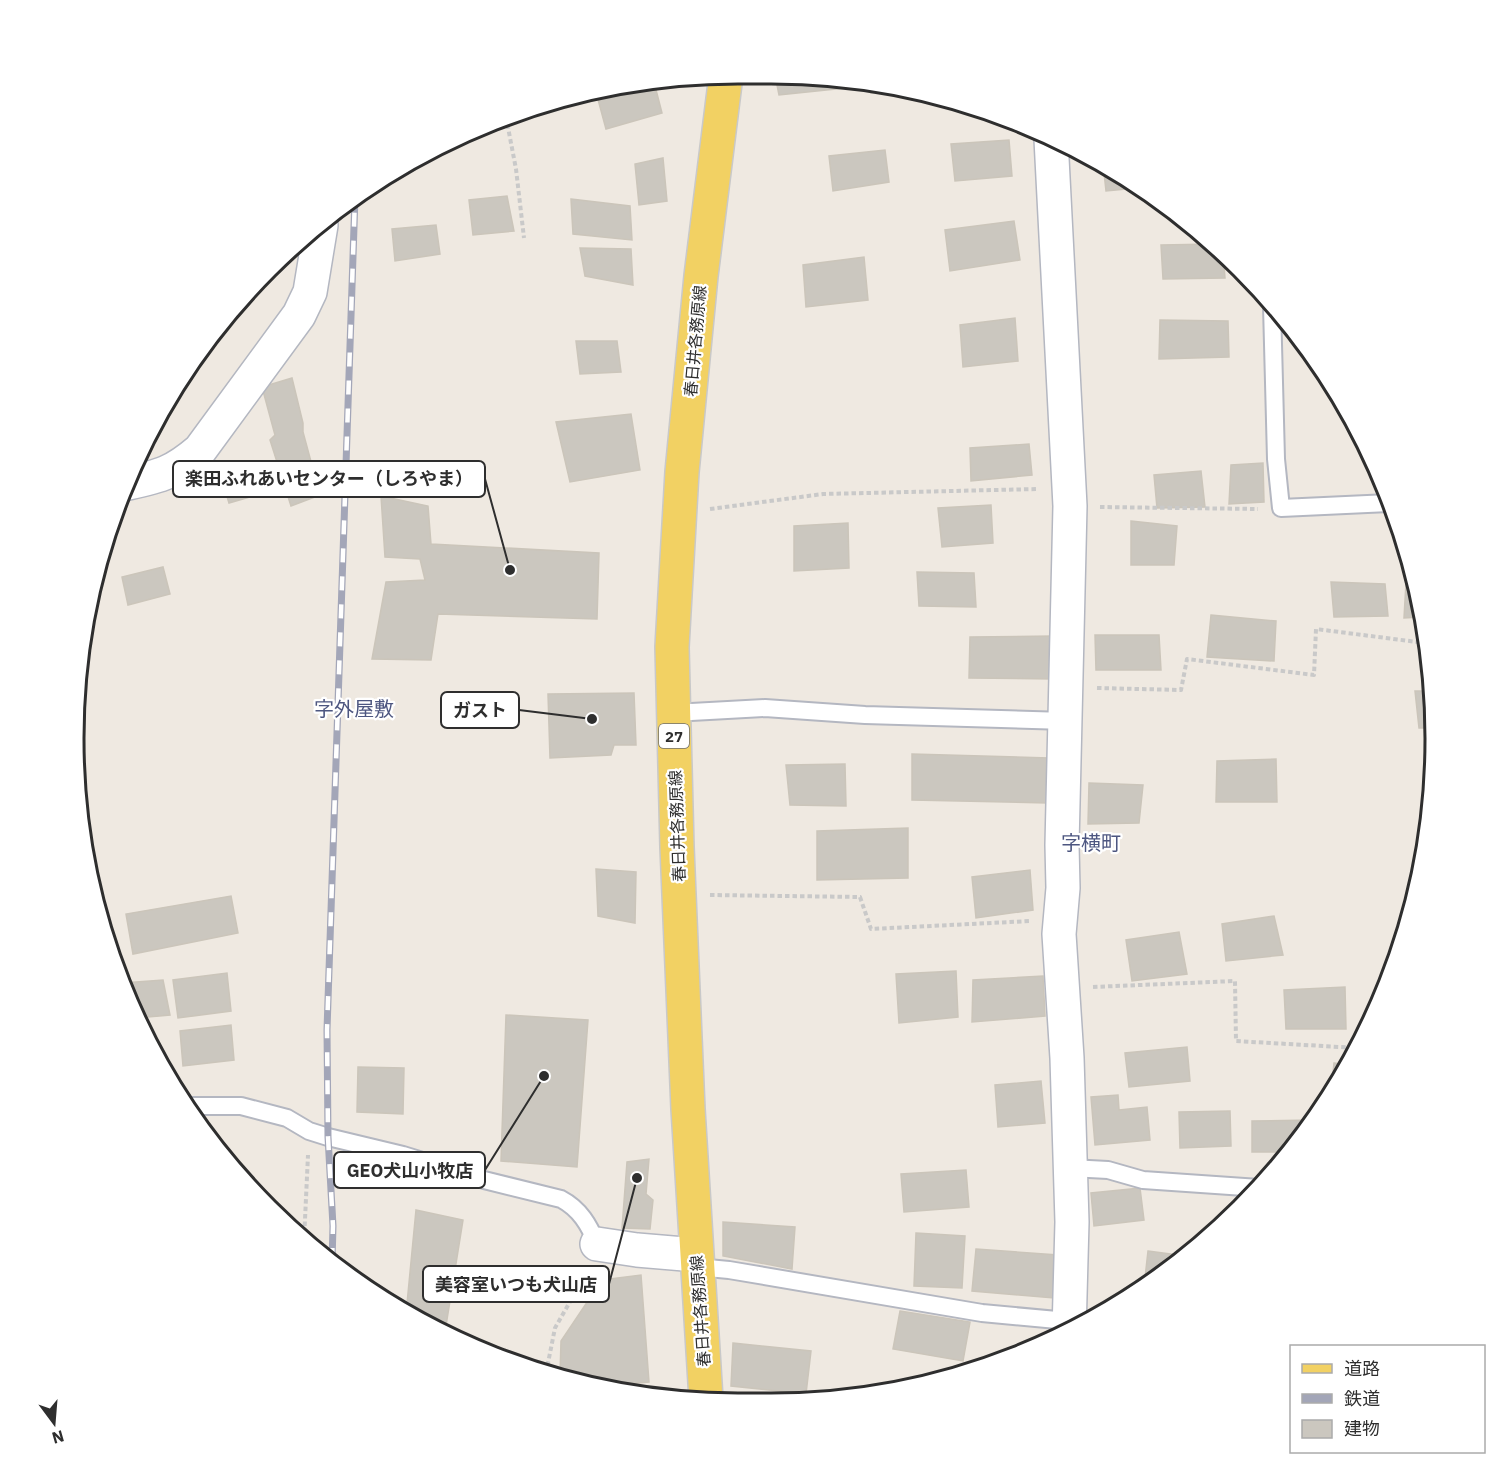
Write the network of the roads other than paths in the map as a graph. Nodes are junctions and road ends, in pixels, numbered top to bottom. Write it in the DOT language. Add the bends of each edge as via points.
graph roads {
  1 [pos="725,84"];
  2 [pos="1051,147"];
  3 [pos="318,237"];
  4 [pos="1272,318"];
  5 [pos="137,481"];
  6 [pos="1381,503"];
  7 [pos="673,713"];
  8 [pos="1066,721"];
  9 [pos="197,1106"];
  10 [pos="1070,1168"];
  11 [pos="1246,1187"];
  12 [pos="597,1244"];
  13 [pos="696,1261"];
  14 [pos="1069,1321"];
  15 [pos="1061,1326"];
  16 [pos="706,1392"];
  1 -- 7 [label="main road, 春日井各務原線 / 27" via="682,472 672,647"];
  2 -- 8 [label="street" via="1069,497"];
  3 -- 5 [label="street" via="310,291 299,315 200,450 167,474"];
  4 -- 6 [label="lane" via="1281,508"];
  7 -- 8 [label="lane" via="765,708"];
  7 -- 13 [label="main road, 春日井各務原線 / 27"];
  8 -- 10 [label="street" via="1064,888 1059,934"];
  9 -- 12 [label="lane" via="241,1106 287,1118 309,1131 561,1199 573,1205 584,1218"];
  10 -- 11 [label="lane" via="1107,1170 1143,1180"];
  10 -- 14 [label="street"];
  12 -- 13 [label="street"];
  13 -- 15 [label="lane" via="729,1270"];
  13 -- 16 [label="main road, 春日井各務原線 / 27"];
}
